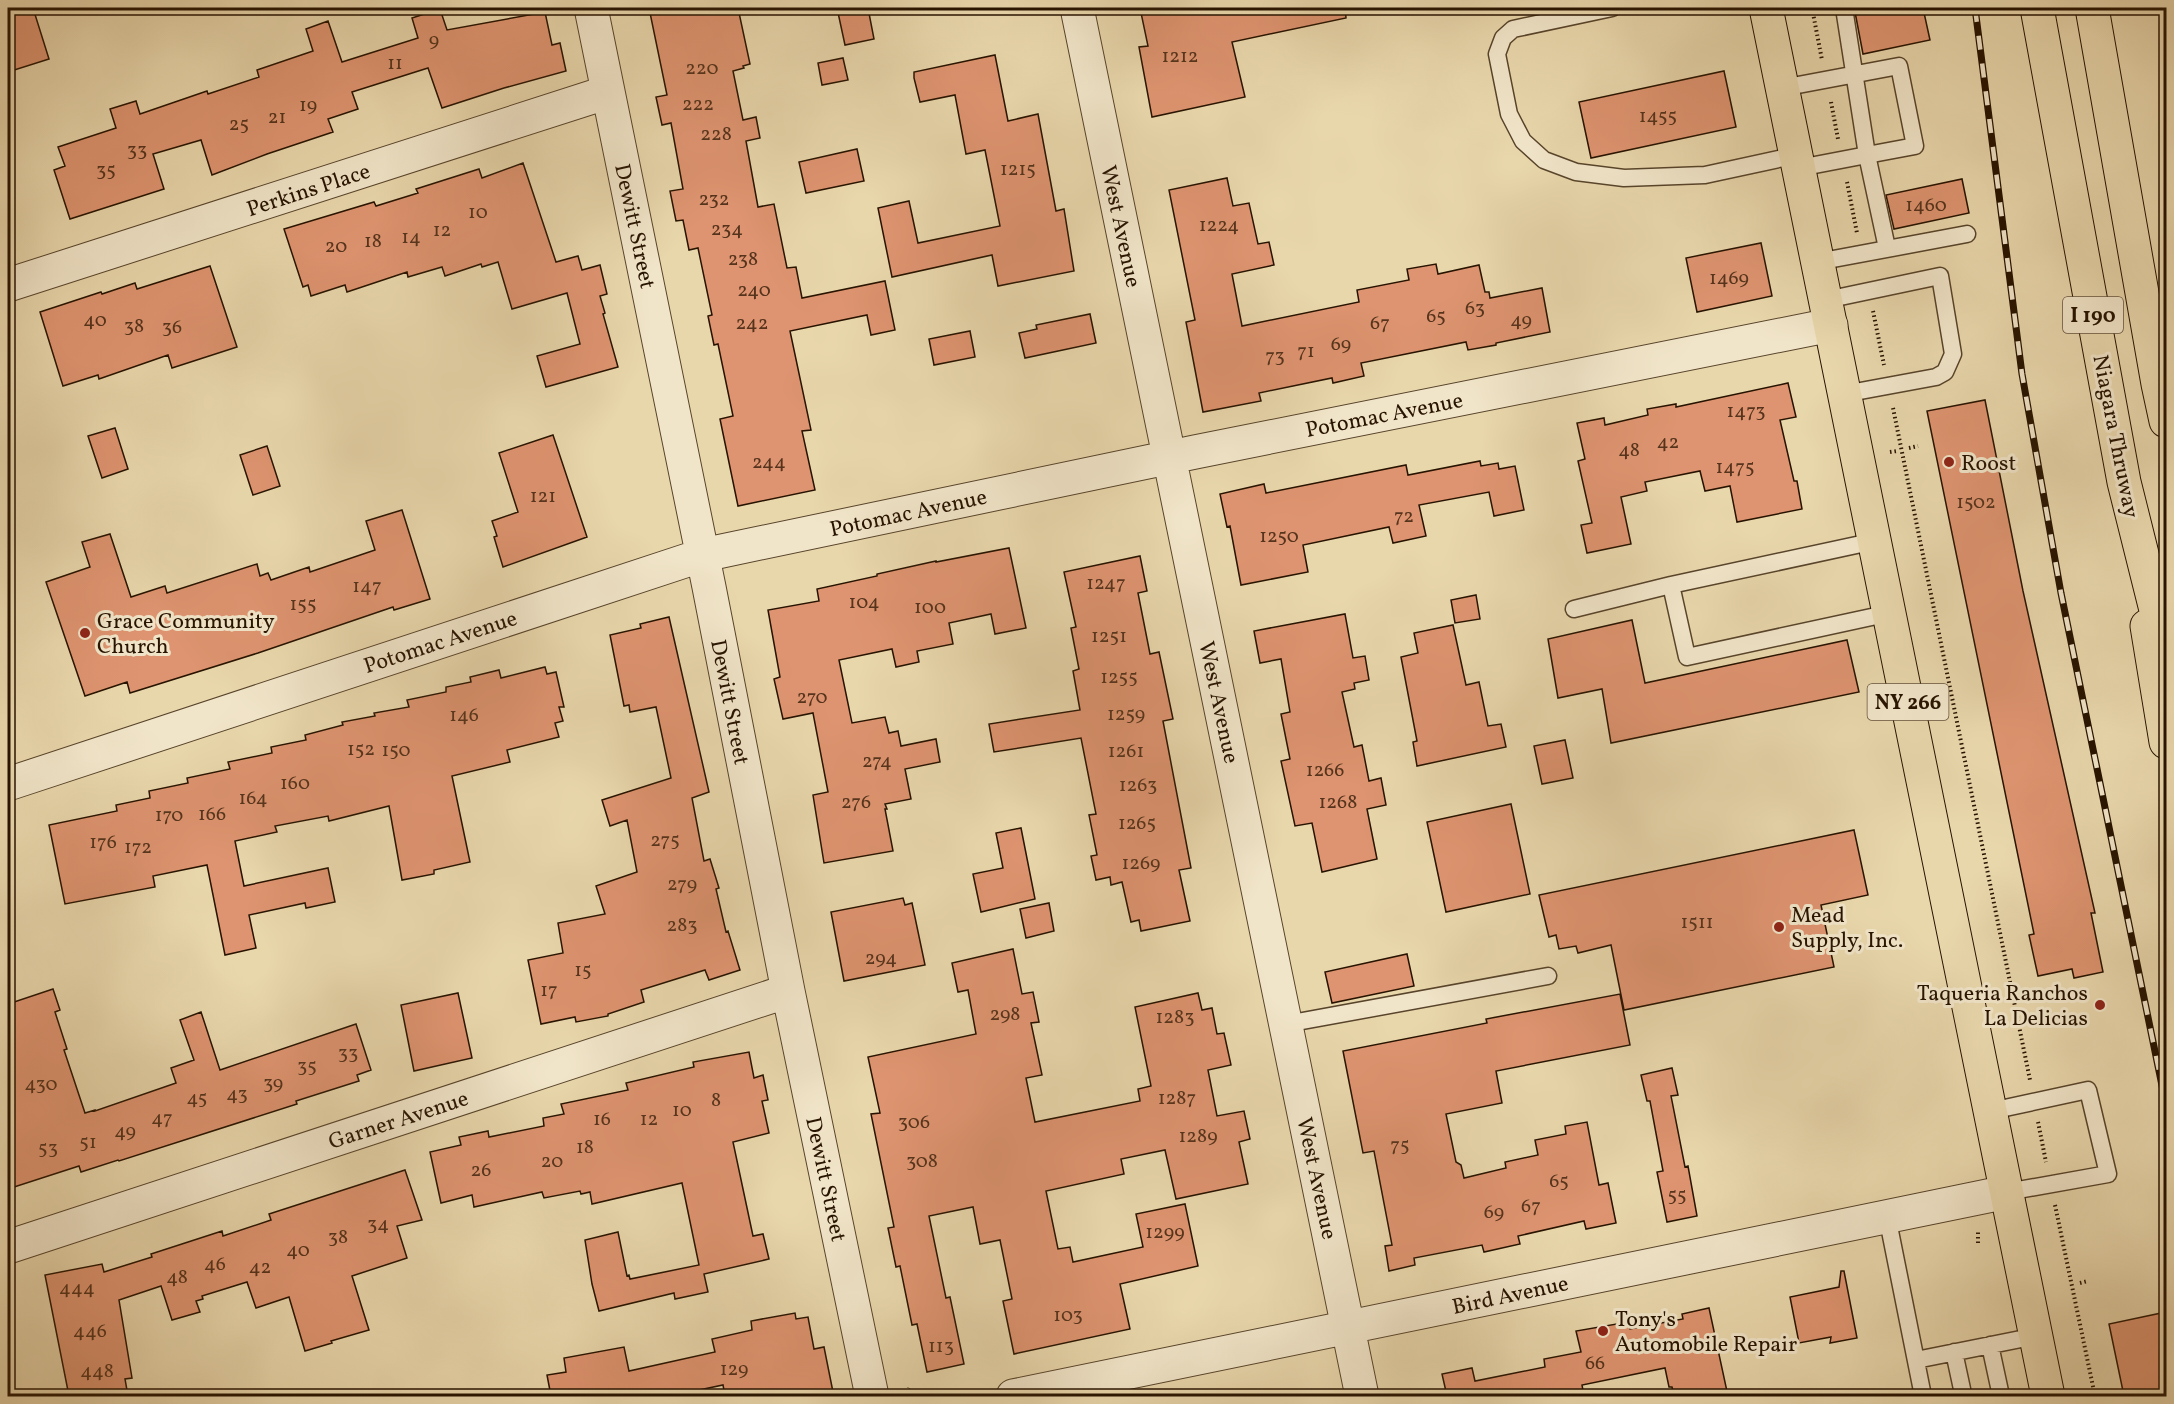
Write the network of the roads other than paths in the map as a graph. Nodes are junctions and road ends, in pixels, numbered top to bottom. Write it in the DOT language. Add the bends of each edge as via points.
graph roads {
  1 [pos="591,8"];
  2 [pos="1077,8"];
  3 [pos="1612,8"];
  4 [pos="1766,8"];
  5 [pos="1844,8"];
  6 [pos="2037,8"];
  7 [pos="2092,8"];
  8 [pos="1855,75"];
  9 [pos="1782,88"];
  10 [pos="608,92"];
  11 [pos="1868,155"];
  12 [pos="1798,162"];
  13 [pos="1967,234"];
  14 [pos="1887,248"];
  15 [pos="1817,262"];
  16 [pos="8,285"];
  17 [pos="1828,313"];
  18 [pos="1844,394"];
  19 [pos="2166,421"];
  20 [pos="1170,457"];
  21 [pos="2124,482"];
  22 [pos="1875,541"];
  23 [pos="703,555"];
  24 [pos="1671,585"];
  25 [pos="1574,609"];
  26 [pos="1890,613"];
  27 [pos="2166,650"];
  28 [pos="2166,742"];
  29 [pos="8,784"];
  30 [pos="1548,976"];
  31 [pos="788,990"];
  32 [pos="1286,1024"];
  33 [pos="1991,1111"];
  34 [pos="2007,1192"];
  35 [pos="1887,1216"];
  36 [pos="8,1247"];
  37 [pos="1348,1327"];
  38 [pos="2036,1336"];
  39 [pos="1990,1345"];
  40 [pos="1954,1352"];
  41 [pos="1916,1360"];
  42 [pos="1962,1389"];
  43 [pos="872,1396"];
  44 [pos="1013,1396"];
  45 [pos="1362,1396"];
  46 [pos="1923,1396"];
  47 [pos="2001,1396"];
  48 [pos="2048,1396"];
  1 -- 10 [label="street, Dewitt Street"];
  2 -- 20 [label="street, West Avenue"];
  3 -- 12 [label="lane" via="1513,30 1503,38 1497,54 1509,114 1523,141 1544,160 1576,172 1624,178 1705,174"];
  4 -- 9 [label="main road, NY 266"];
  5 -- 8 [label="lane"];
  6 -- 21 [label="main road, Niagara Thruway / I 190"];
  7 -- 19 [label="main road, I 190"];
  8 -- 9 [label="lane"];
  8 -- 11 [label="lane"];
  8 -- 11 [label="lane" via="1899,66 1915,146"];
  9 -- 12 [label="main road, NY 266"];
  10 -- 16 [label="street, Perkins Place"];
  10 -- 23 [label="street, Dewitt Street"];
  11 -- 12 [label="lane"];
  11 -- 14 [label="lane"];
  12 -- 15 [label="main road, NY 266"];
  13 -- 14 [label="lane"];
  14 -- 15 [label="lane"];
  15 -- 17 [label="main road, NY 266"];
  17 -- 18 [label="main road, NY 266"];
  17 -- 18 [label="lane" via="1869,292 1940,276 1953,354 1945,372"];
  17 -- 20 [label="street, Potomac Avenue"];
  18 -- 22 [label="main road, NY 266"];
  20 -- 23 [label="street, Potomac Avenue"];
  20 -- 32 [label="street, West Avenue"];
  21 -- 27 [label="main road, Niagara Thruway / I 190"];
  21 -- 28 [label="main road"];
  22 -- 24 [label="lane"];
  22 -- 26 [label="main road, NY 266"];
  23 -- 29 [label="street, Potomac Avenue"];
  23 -- 31 [label="street, Dewitt Street"];
  24 -- 25 [label="lane"];
  24 -- 26 [label="lane" via="1687,657"];
  26 -- 33 [label="main road, NY 266"];
  30 -- 32 [label="lane"];
  31 -- 36 [label="street, Garner Avenue"];
  31 -- 43 [label="street, Dewitt Street"];
  32 -- 37 [label="street, West Avenue"];
  33 -- 34 [label="main road, NY 266"];
  33 -- 34 [label="lane" via="2088,1090 2108,1174"];
  34 -- 35 [label="street, Bird Avenue"];
  34 -- 38 [label="main road, NY 266"];
  35 -- 37 [label="street, Bird Avenue"];
  35 -- 41 [label="lane"];
  37 -- 44 [label="street, Bird Avenue"];
  37 -- 45 [label="street, West Avenue"];
  38 -- 39 [label="lane"];
  38 -- 48 [label="main road, NY 266"];
  39 -- 40 [label="lane"];
  39 -- 47 [label="lane"];
  40 -- 41 [label="lane"];
  40 -- 42 [label="lane"];
  41 -- 46 [label="lane"];
}
